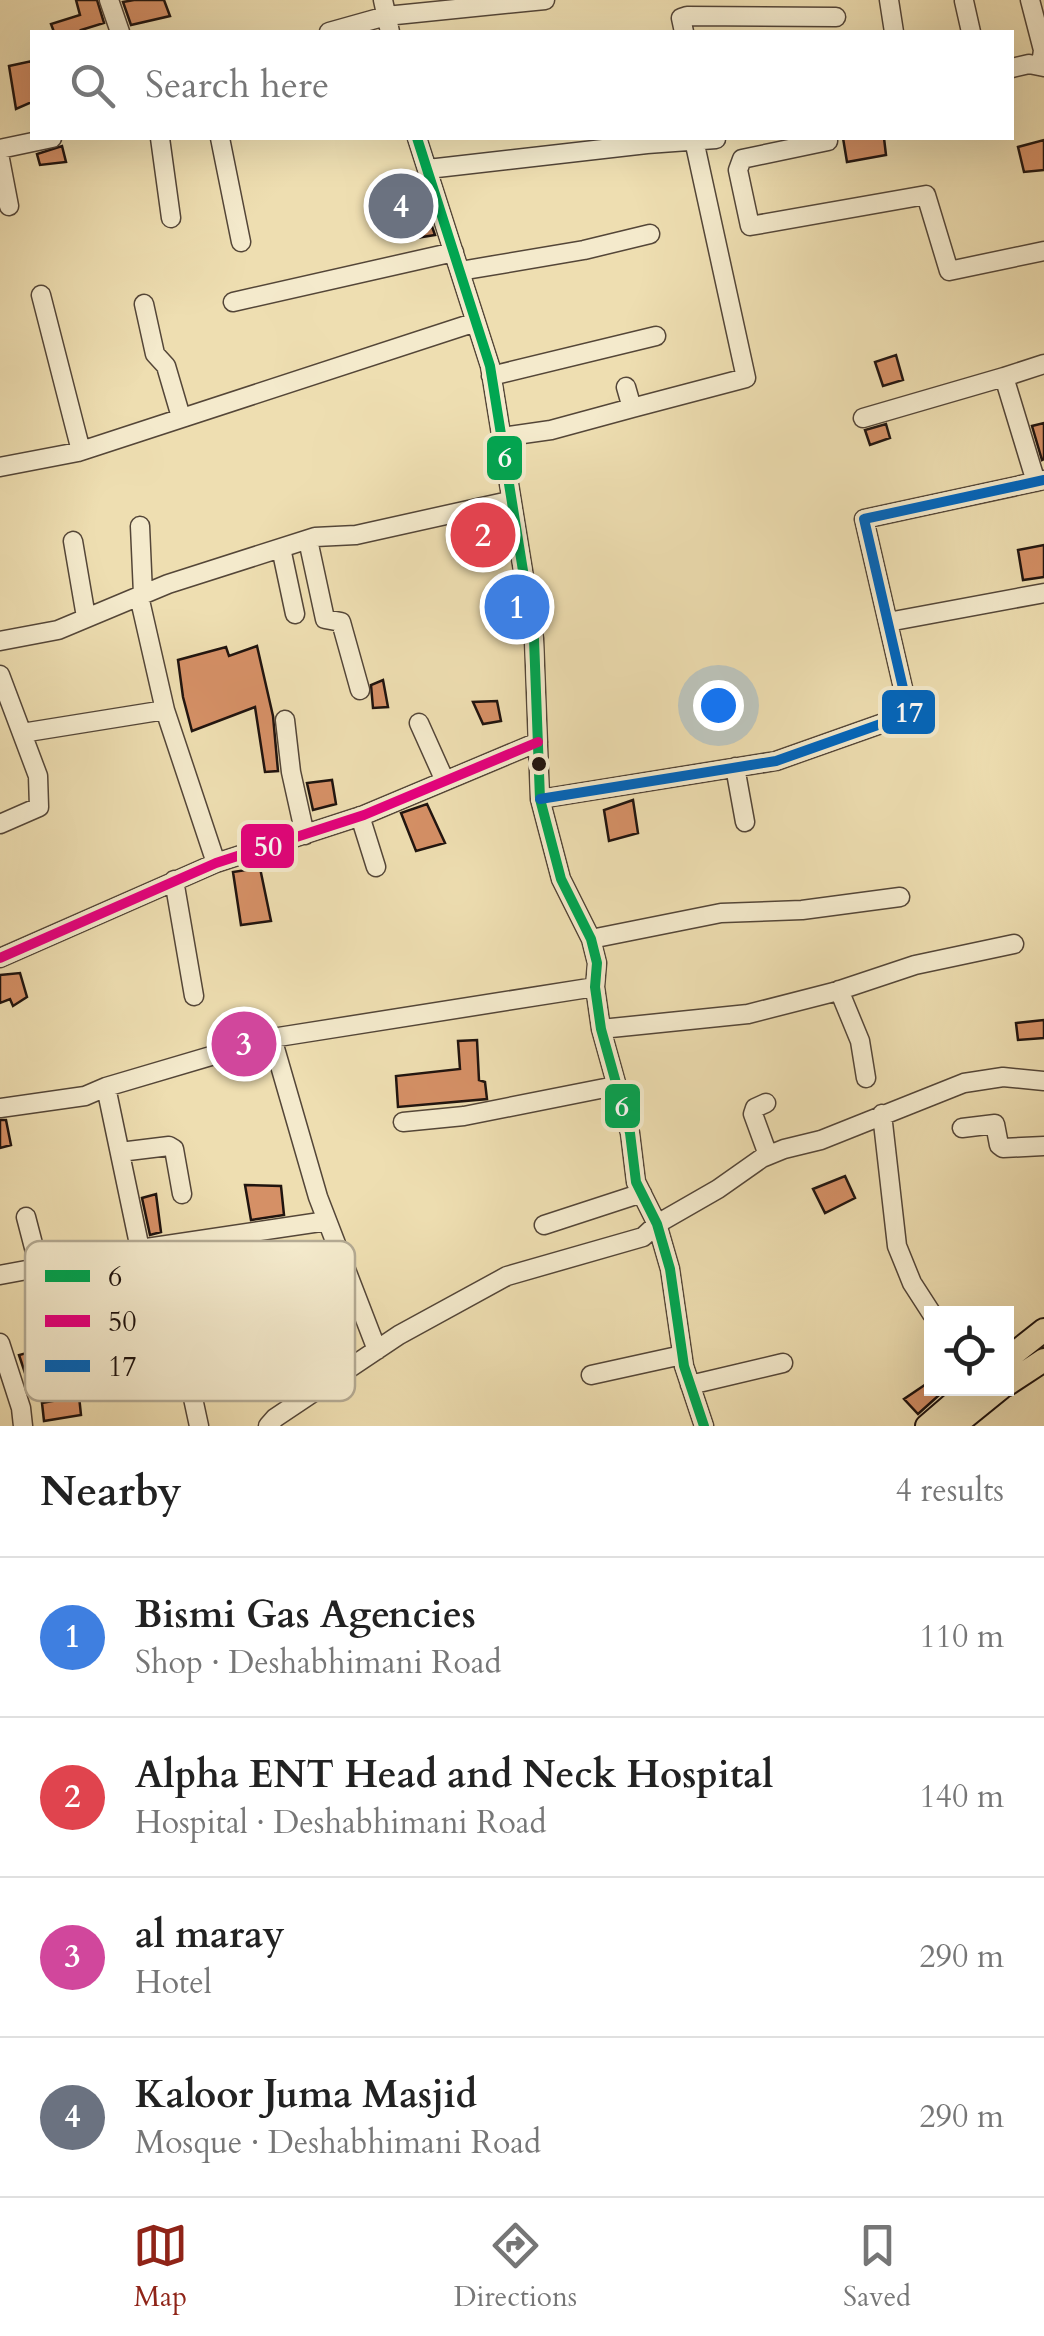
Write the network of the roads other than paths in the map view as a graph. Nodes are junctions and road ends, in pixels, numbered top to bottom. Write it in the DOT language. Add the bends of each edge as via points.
graph roads {
  1 [pos="110,0"];
  2 [pos="546,0"];
  3 [pos="889,0"];
  4 [pos="1030,0"];
  5 [pos="964,1"];
  6 [pos="696,8"];
  7 [pos="386,16"];
  8 [pos="836,17"];
  9 [pos="119,30"];
  10 [pos="336,30"];
  11 [pos="684,30"];
  12 [pos="894,30"];
  13 [pos="970,30"];
  14 [pos="1043,66"];
  15 [pos="1014,68"];
  16 [pos="43,140"];
  17 [pos="160,140"];
  18 [pos="220,140"];
  19 [pos="418,140"];
  20 [pos="694,140"];
  21 [pos="647,141"];
  22 [pos="828,141"];
  23 [pos="0,149"];
  24 [pos="0,159"];
  25 [pos="428,169"];
  26 [pos="10,206"];
  27 [pos="171,218"];
  28 [pos="650,234"];
  29 [pos="241,242"];
  30 [pos="1044,250"];
  31 [pos="454,252"];
  32 [pos="460,271"];
  33 [pos="41,295"];
  34 [pos="233,302"];
  35 [pos="144,304"];
  36 [pos="476,322"];
  37 [pos="656,336"];
  38 [pos="1044,364"];
  39 [pos="491,376"];
  40 [pos="1004,377"];
  41 [pos="626,387"];
  42 [pos="632,408"];
  43 [pos="181,417"];
  44 [pos="863,418"];
  45 [pos="502,437"];
  46 [pos="80,451"];
  47 [pos="0,467"];
  48 [pos="1040,481"];
  49 [pos="509,501"];
  50 [pos="140,526"];
  51 [pos="308,540"];
  52 [pos="73,541"];
  53 [pos="281,548"];
  54 [pos="1044,593"];
  55 [pos="141,595"];
  56 [pos="295,614"];
  57 [pos="86,617"];
  58 [pos="888,622"];
  59 [pos="0,641"];
  60 [pos="0,675"];
  61 [pos="360,690"];
  62 [pos="164,710"];
  63 [pos="285,720"];
  64 [pos="419,724"];
  65 [pos="22,732"];
  66 [pos="538,742"];
  67 [pos="736,767"];
  68 [pos="445,782"];
  69 [pos="540,799"];
  70 [pos="360,816"];
  71 [pos="745,822"];
  72 [pos="0,824"];
  73 [pos="305,835"];
  74 [pos="216,863"];
  75 [pos="376,867"];
  76 [pos="174,880"];
  77 [pos="900,897"];
  78 [pos="592,938"];
  79 [pos="1014,944"];
  80 [pos="0,958"];
  81 [pos="596,987"];
  82 [pos="839,990"];
  83 [pos="194,996"];
  84 [pos="601,1030"];
  85 [pos="272,1038"];
  86 [pos="866,1078"];
  87 [pos="1044,1080"];
  88 [pos="615,1086"];
  89 [pos="106,1087"];
  90 [pos="766,1103"];
  91 [pos="0,1108"];
  92 [pos="882,1114"];
  93 [pos="403,1122"];
  94 [pos="962,1128"];
  95 [pos="1044,1146"];
  96 [pos="120,1152"];
  97 [pos="768,1156"];
  98 [pos="642,1193"];
  99 [pos="182,1194"];
  100 [pos="26,1218"];
  101 [pos="328,1221"];
  102 [pos="658,1224"];
  103 [pos="544,1225"];
  104 [pos="32,1241"];
  105 [pos="138,1241"];
  106 [pos="194,1241"];
  107 [pos="336,1241"];
  108 [pos="25,1270"];
  109 [pos="0,1274"];
  110 [pos="355,1292"];
  111 [pos="927,1306"];
  112 [pos="1044,1330"];
  113 [pos="0,1343"];
  114 [pos="377,1350"];
  115 [pos="1014,1354"];
  116 [pos="682,1355"];
  117 [pos="1044,1360"];
  118 [pos="783,1363"];
  119 [pos="355,1365"];
  120 [pos="590,1375"];
  121 [pos="1014,1380"];
  122 [pos="690,1385"];
  123 [pos="962,1396"];
  124 [pos="992,1396"];
  125 [pos="194,1401"];
  126 [pos="304,1401"];
  127 [pos="23,1426"];
  128 [pos="199,1426"];
  129 [pos="268,1426"];
  130 [pos="704,1426"];
  131 [pos="926,1426"];
  132 [pos="954,1426"];
  1 -- 9 [label="street"];
  2 -- 7 [label="street"];
  3 -- 12 [label="street"];
  4 -- 14 [label="street"];
  5 -- 13 [label="street"];
  6 -- 8 [label="street"];
  6 -- 11 [label="street" via="681,18"];
  7 -- 10 [label="street"];
  14 -- 15 [label="street"];
  16 -- 23 [label="street"];
  17 -- 27 [label="street"];
  18 -- 29 [label="street"];
  19 -- 25 [label="street"];
  20 -- 21 [label="street"];
  20 -- 42 [label="street" via="746,378"];
  21 -- 25 [label="street"];
  22 -- 30 [label="street" via="742,159 738,170 750,226 926,195 949,271"];
  24 -- 26 [label="street"];
  25 -- 31 [label="street"];
  28 -- 32 [label="street"];
  31 -- 32 [label="street"];
  31 -- 34 [label="street"];
  32 -- 36 [label="street"];
  33 -- 46 [label="street"];
  35 -- 43 [label="street" via="155,354 166,366"];
  36 -- 39 [label="street"];
  36 -- 43 [label="street"];
  37 -- 39 [label="street"];
  38 -- 40 [label="street"];
  39 -- 45 [label="street"];
  40 -- 44 [label="street"];
  40 -- 48 [label="street"];
  41 -- 42 [label="street"];
  42 -- 45 [label="street"];
  43 -- 46 [label="street"];
  45 -- 49 [label="street"];
  46 -- 47 [label="street"];
  48 -- 58 [label="street" via="864,518"];
  49 -- 51 [label="street"];
  49 -- 66 [label="street" via="534,639"];
  50 -- 55 [label="street"];
  51 -- 53 [label="street"];
  51 -- 61 [label="street" via="324,619 342,622"];
  52 -- 57 [label="street"];
  53 -- 55 [label="street"];
  53 -- 56 [label="street"];
  54 -- 58 [label="street"];
  55 -- 57 [label="street"];
  55 -- 62 [label="street"];
  57 -- 59 [label="street"];
  58 -- 67 [label="street" via="909,714 776,762"];
  60 -- 65 [label="street"];
  62 -- 65 [label="street"];
  62 -- 74 [label="street"];
  63 -- 73 [label="street"];
  64 -- 68 [label="street"];
  65 -- 72 [label="street" via="38,776 39,807"];
  66 -- 68 [label="street"];
  66 -- 69 [label="street"];
  67 -- 69 [label="street"];
  67 -- 71 [label="street"];
  68 -- 70 [label="street"];
  69 -- 78 [label="street" via="561,879"];
  70 -- 73 [label="street"];
  70 -- 75 [label="street"];
  73 -- 74 [label="street"];
  74 -- 76 [label="street"];
  76 -- 80 [label="street"];
  76 -- 83 [label="street"];
  77 -- 78 [label="street" via="721,912"];
  78 -- 81 [label="street"];
  79 -- 82 [label="street" via="915,964"];
  81 -- 84 [label="street"];
  81 -- 85 [label="street"];
  82 -- 84 [label="street" via="748,1014"];
  82 -- 86 [label="street" via="860,1041"];
  84 -- 88 [label="street"];
  85 -- 89 [label="street"];
  85 -- 101 [label="street"];
  87 -- 92 [label="street" via="986,1078"];
  88 -- 93 [label="street"];
  88 -- 98 [label="street"];
  89 -- 91 [label="street"];
  89 -- 96 [label="street"];
  90 -- 97 [label="street" via="754,1114"];
  92 -- 97 [label="street"];
  92 -- 111 [label="street" via="897,1246"];
  94 -- 95 [label="street" via="995,1124 1003,1148"];
  96 -- 99 [label="street" via="170,1146"];
  96 -- 105 [label="street"];
  97 -- 102 [label="street"];
  98 -- 102 [label="street"];
  98 -- 103 [label="street"];
  100 -- 104 [label="street"];
  101 -- 106 [label="street"];
  101 -- 107 [label="street"];
  102 -- 114 [label="street" via="643,1237 507,1276"];
  102 -- 116 [label="street"];
  108 -- 109 [label="street"];
  110 -- 114 [label="street"];
  112 -- 115 [label="main road"];
  113 -- 127 [label="street"];
  114 -- 119 [label="street"];
  116 -- 120 [label="street"];
  116 -- 122 [label="street"];
  117 -- 121 [label="main road"];
  118 -- 122 [label="street"];
  122 -- 130 [label="street"];
  123 -- 131 [label="main road"];
  124 -- 132 [label="main road"];
  125 -- 128 [label="street"];
  126 -- 129 [label="street"];
}
